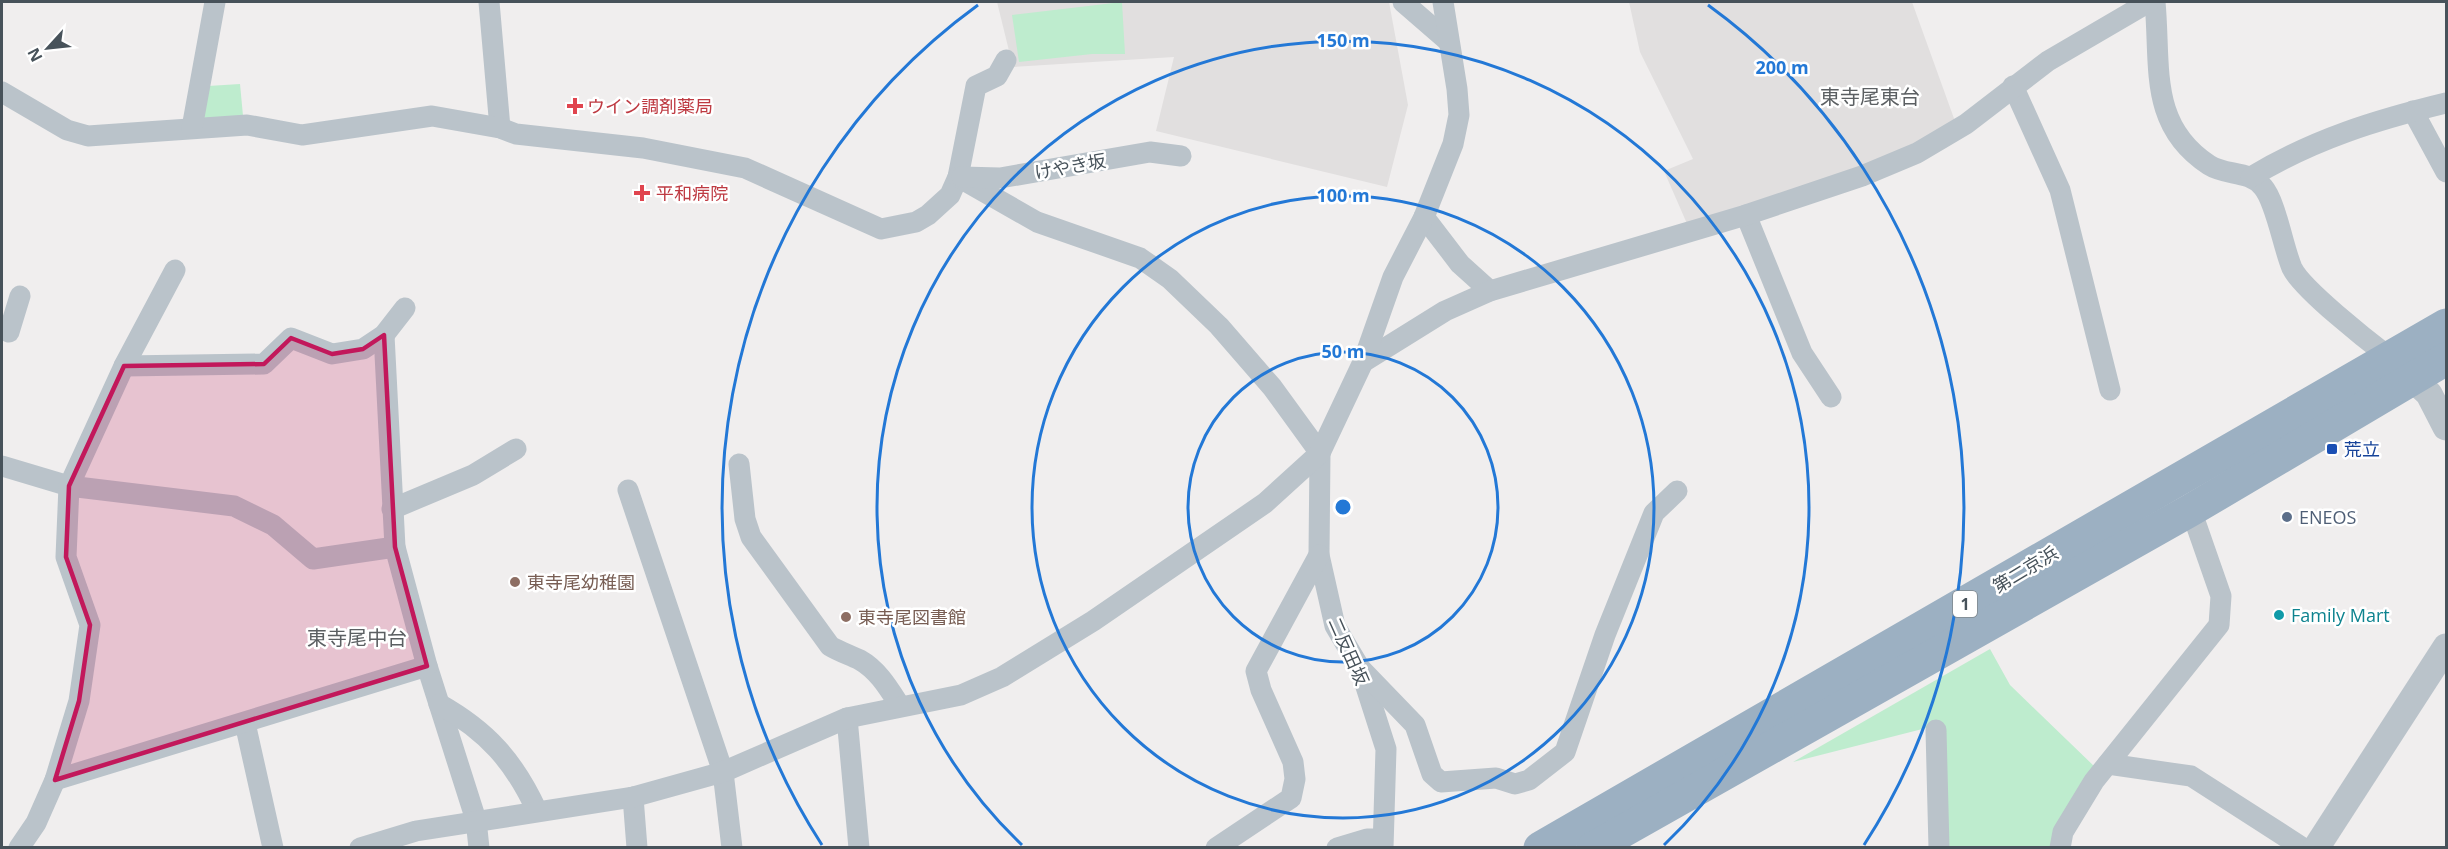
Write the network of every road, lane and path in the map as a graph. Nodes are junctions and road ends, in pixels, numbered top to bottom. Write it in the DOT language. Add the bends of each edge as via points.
graph roads {
  1 [pos="215,2"];
  2 [pos="489,2"];
  3 [pos="1403,2"];
  4 [pos="1443,2"];
  5 [pos="2149,2"];
  6 [pos="2155,2"];
  7 [pos="1448,41"];
  8 [pos="1006,60"];
  9 [pos="2013,86"];
  10 [pos="2,92"];
  11 [pos="2446,103"];
  12 [pos="2413,111"];
  13 [pos="192,128"];
  14 [pos="500,128"];
  15 [pos="1181,156"];
  16 [pos="2446,172"];
  17 [pos="958,177"];
  18 [pos="2251,177"];
  19 [pos="1746,215"];
  20 [pos="1424,217"];
  21 [pos="175,270"];
  22 [pos="1490,291"];
  23 [pos="20,296"];
  24 [pos="405,308"];
  25 [pos="2446,325"];
  26 [pos="2,328"];
  27 [pos="384,335"];
  28 [pos="2389,357"];
  29 [pos="2446,359"];
  30 [pos="1363,362"];
  31 [pos="124,366"];
  32 [pos="2413,379"];
  33 [pos="2110,390"];
  34 [pos="1831,397"];
  35 [pos="2446,427"];
  36 [pos="516,448"];
  37 [pos="1320,453"];
  38 [pos="739,464"];
  39 [pos="2,466"];
  40 [pos="69,486"];
  41 [pos="628,490"];
  42 [pos="1677,491"];
  43 [pos="392,509"];
  44 [pos="2191,510"];
  45 [pos="395,547"];
  46 [pos="1319,555"];
  47 [pos="2443,660"];
  48 [pos="427,666"];
  49 [pos="1360,668"];
  50 [pos="440,704"];
  51 [pos="900,706"];
  52 [pos="847,718"];
  53 [pos="245,723"];
  54 [pos="1936,730"];
  55 [pos="2108,764"];
  56 [pos="723,772"];
  57 [pos="56,780"];
  58 [pos="633,796"];
  59 [pos="537,811"];
  60 [pos="476,820"];
  61 [pos="1382,843"];
  62 [pos="19,848"];
  63 [pos="273,848"];
  64 [pos="360,848"];
  65 [pos="479,848"];
  66 [pos="637,848"];
  67 [pos="732,848"];
  68 [pos="859,848"];
  69 [pos="1216,848"];
  70 [pos="1337,848"];
  71 [pos="1540,848"];
  72 [pos="1593,848"];
  73 [pos="1939,848"];
  74 [pos="2060,848"];
  75 [pos="2303,848"];
  76 [pos="2316,848"];
  1 -- 13 [label="street"];
  2 -- 14 [label="street"];
  3 -- 7 [label="street"];
  4 -- 7 [label="street"];
  5 -- 9 [label="street"];
  6 -- 18 [label="street" via="2160,85 2175,134 2188,151 2213,168"];
  7 -- 20 [label="street" via="1459,115 1453,144"];
  8 -- 17 [label="street" via="997,76 976,86"];
  9 -- 19 [label="street" via="1966,124 1917,153"];
  9 -- 33 [label="street" via="2060,190"];
  10 -- 13 [label="street" via="68,130 88,136"];
  11 -- 12 [label="street"];
  12 -- 16 [label="street"];
  12 -- 18 [label="street" via="2362,125"];
  13 -- 14 [label="street" via="247,125 302,135 432,116"];
  14 -- 17 [label="street" via="516,134 643,148 745,168 881,229 916,222 928,215 950,195"];
  15 -- 17 [label="street, けやき坂" via="1150,152 1000,178"];
  17 -- 37 [label="street" via="1037,222 1140,258 1170,279 1219,326 1272,387"];
  18 -- 28 [label="street" via="2264,188 2293,270"];
  19 -- 22 [label="street"];
  19 -- 34 [label="street" via="1802,353"];
  20 -- 22 [label="street" via="1460,264"];
  20 -- 30 [label="street" via="1393,277"];
  21 -- 31 [label="street"];
  22 -- 30 [label="street" via="1445,311"];
  23 -- 26 [label="street" via="9,332"];
  24 -- 27 [label="street"];
  25 -- 28 [label="highway, 第二京浜 / 1"];
  27 -- 31 [label="street" via="363,349 332,354 291,339 264,364"];
  27 -- 43 [label="street"];
  28 -- 32 [label="street"];
  28 -- 71 [label="highway, 第二京浜 / 1"];
  29 -- 32 [label="highway, 第二京浜 / 1"];
  30 -- 37 [label="street"];
  31 -- 40 [label="street"];
  32 -- 35 [label="street" via="2429,394"];
  32 -- 44 [label="highway, 第二京浜 / 1"];
  36 -- 43 [label="street" via="473,475"];
  37 -- 46 [label="street, 二反田坂"];
  37 -- 51 [label="street" via="1256,510 1145,587 1002,677 961,695"];
  38 -- 51 [label="street" via="745,519 751,537 830,646 860,660 883,679"];
  39 -- 40 [label="street"];
  40 -- 45 [label="street" via="234,506 273,525 313,558"];
  40 -- 57 [label="street" via="66,557 90,626 79,701"];
  41 -- 56 [label="street"];
  42 -- 49 [label="street" via="1654,513 1605,635 1565,752 1529,780 1515,784 1496,778 1441,782 1432,774 1415,725"];
  43 -- 45 [label="street"];
  44 -- 55 [label="street" via="2221,596 2218,625"];
  44 -- 72 [label="highway, 第二京浜 / 1"];
  45 -- 48 [label="street"];
  46 -- 49 [label="street, 二反田坂" via="1335,626"];
  46 -- 69 [label="street" via="1256,671 1293,762 1292,798"];
  47 -- 76 [label="street"];
  48 -- 50 [label="street"];
  48 -- 53 [label="street"];
  49 -- 61 [label="street, 二反田坂" via="1386,749"];
  50 -- 59 [label="street" via="469,721 492,742 526,785"];
  50 -- 60 [label="street"];
  51 -- 52 [label="street"];
  52 -- 56 [label="street"];
  52 -- 68 [label="street"];
  53 -- 57 [label="street"];
  53 -- 63 [label="street"];
  54 -- 73 [label="street"];
  55 -- 74 [label="street" via="2063,832"];
  55 -- 75 [label="street" via="2191,776"];
  56 -- 58 [label="street"];
  56 -- 67 [label="street"];
  57 -- 62 [label="street"];
  58 -- 59 [label="street"];
  58 -- 66 [label="street"];
  59 -- 60 [label="street"];
  60 -- 64 [label="street" via="416,831"];
  60 -- 65 [label="street"];
  61 -- 70 [label="street" via="1367,839"];
}
